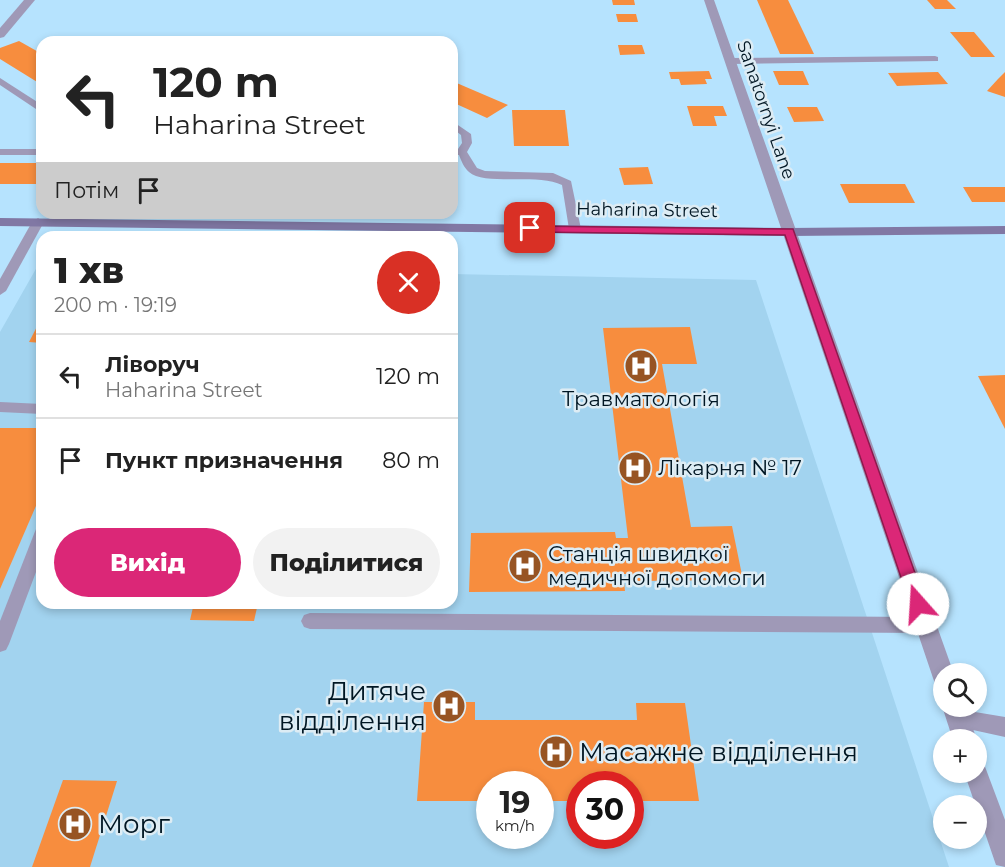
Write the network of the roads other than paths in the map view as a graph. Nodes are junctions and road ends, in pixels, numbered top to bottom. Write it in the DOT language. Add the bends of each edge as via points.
graph roads {
  1 [pos="30,0"];
  2 [pos="709,0"];
  3 [pos="0,35"];
  4 [pos="935,59"];
  5 [pos="730,61"];
  6 [pos="0,81"];
  7 [pos="36,106"];
  8 [pos="458,128"];
  9 [pos="458,151"];
  10 [pos="0,152"];
  11 [pos="36,152"];
  12 [pos="458,153"];
  13 [pos="0,222"];
  14 [pos="38,222"];
  15 [pos="575,229"];
  16 [pos="1005,230"];
  17 [pos="789,232"];
  18 [pos="0,291"];
  19 [pos="0,407"];
  20 [pos="36,409"];
  21 [pos="36,550"];
  22 [pos="310,621"];
  23 [pos="925,625"];
  24 [pos="0,644"];
  25 [pos="939,663"];
  26 [pos="959,721"];
  27 [pos="1005,727"];
  28 [pos="980,783"];
  29 [pos="1005,856"];
  1 -- 3 [label="street"];
  2 -- 5 [label="street, Sanatornyi Lane"];
  4 -- 5 [label="lane"];
  5 -- 17 [label="street, Sanatornyi Lane"];
  6 -- 7 [label="lane"];
  8 -- 9 [label="lane" via="466,134 467,143"];
  10 -- 11 [label="lane"];
  12 -- 15 [label="lane" via="473,170 483,174 553,176 567,183"];
  13 -- 14 [label="main road, Haharina Street"];
  14 -- 15 [label="main road, Haharina Street"];
  14 -- 18 [label="lane"];
  15 -- 17 [label="main road, Haharina Street"];
  16 -- 17 [label="main road, Haharina Street"];
  17 -- 23 [label="street, Sanatornyi Lane"];
  19 -- 20 [label="lane"];
  21 -- 24 [label="lane"];
  22 -- 23 [label="lane"];
  23 -- 25 [label="street, Sanatornyi Lane"];
  26 -- 27 [label="lane"];
  28 -- 29 [label="street"];
}
